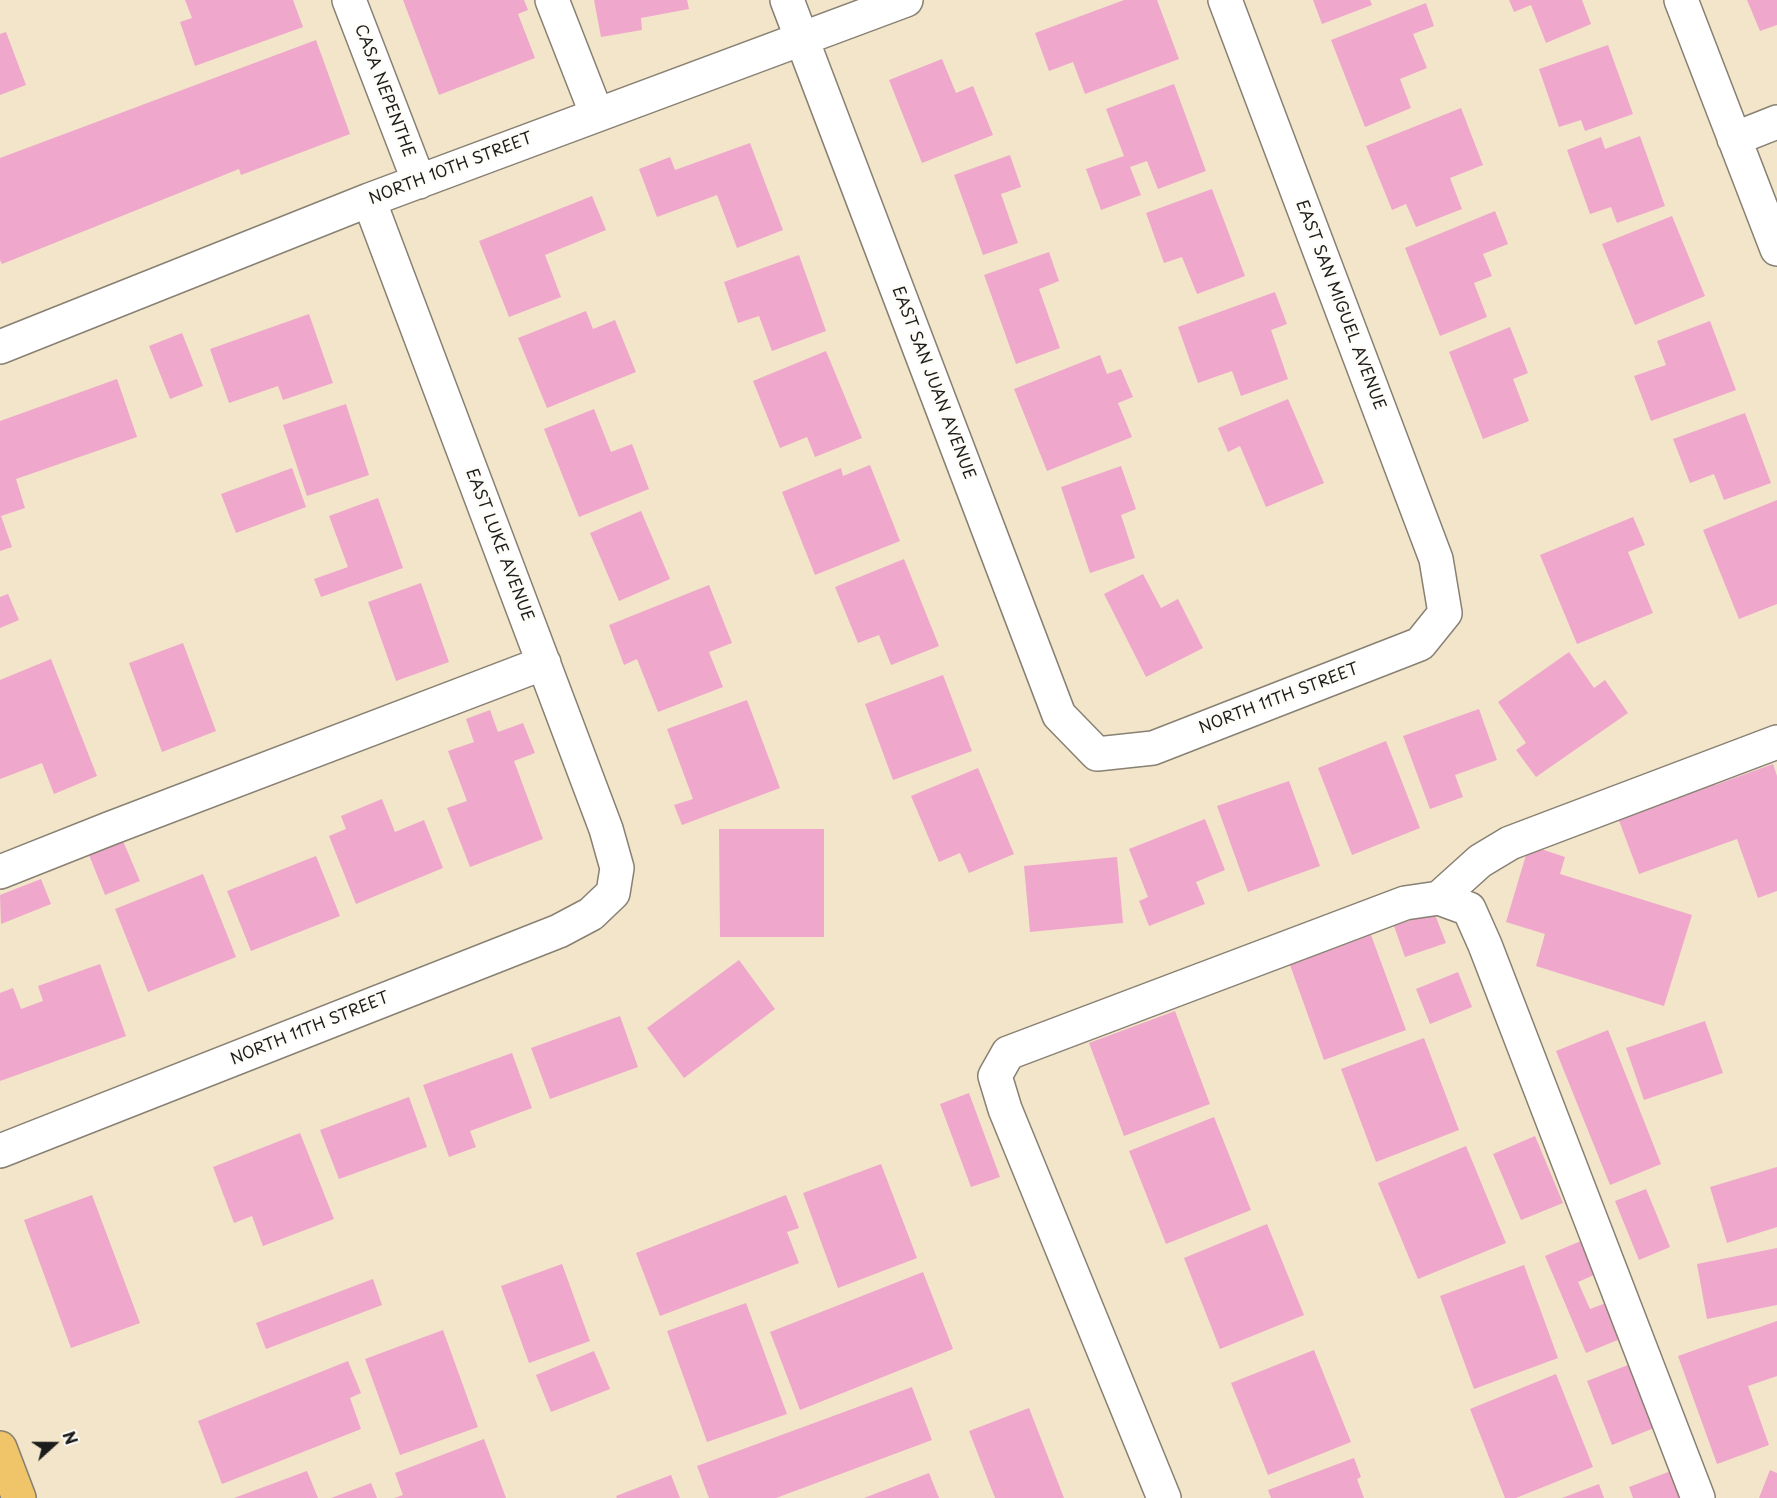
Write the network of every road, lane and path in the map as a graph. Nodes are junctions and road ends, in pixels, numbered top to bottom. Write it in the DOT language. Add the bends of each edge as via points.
graph roads {
  1 [pos="349,0"];
  2 [pos="552,0"];
  3 [pos="787,0"];
  4 [pos="906,0"];
  5 [pos="1225,0"];
  6 [pos="1681,0"];
  7 [pos="802,38"];
  8 [pos="597,115"];
  9 [pos="1777,122"];
  10 [pos="1734,139"];
  11 [pos="419,182"];
  12 [pos="369,200"];
  13 [pos="1777,249"];
  14 [pos="0,347"];
  15 [pos="1445,614"];
  16 [pos="544,663"];
  17 [pos="1777,742"];
  18 [pos="1097,754"];
  19 [pos="0,873"];
  20 [pos="613,893"];
  21 [pos="1439,898"];
  22 [pos="0,1151"];
  23 [pos="0,1448"];
  24 [pos="19,1498"];
  25 [pos="1164,1498"];
  26 [pos="1698,1498"];
  1 -- 11 [label="street, CASA NEPENTHE"];
  2 -- 8 [label="street"];
  3 -- 7 [label="street, EAST SAN JUAN AVENUE"];
  4 -- 7 [label="street, NORTH 10TH STREET"];
  5 -- 15 [label="street, EAST SAN MIGUEL AVENUE" via="1436,559"];
  6 -- 10 [label="street"];
  7 -- 8 [label="street, NORTH 10TH STREET"];
  7 -- 18 [label="street, EAST SAN JUAN AVENUE" via="1059,715"];
  8 -- 11 [label="street, NORTH 10TH STREET"];
  9 -- 10 [label="street"];
  10 -- 13 [label="street"];
  11 -- 12 [label="street, NORTH 10TH STREET"];
  12 -- 14 [label="street, NORTH 10TH STREET"];
  12 -- 16 [label="street, EAST LUKE AVENUE"];
  15 -- 18 [label="street, NORTH 11TH STREET" via="1420,644 1153,748"];
  16 -- 19 [label="street"];
  16 -- 20 [label="street, EAST LUKE AVENUE" via="618,868"];
  17 -- 21 [label="street" via="1510,843 1480,861"];
  20 -- 22 [label="street, NORTH 11TH STREET" via="591,914 559,931"];
  21 -- 25 [label="street" via="1405,903 1008,1053 995,1076"];
  21 -- 26 [label="street" via="1469,909 1485,945"];
  23 -- 24 [label="main road"];
}
